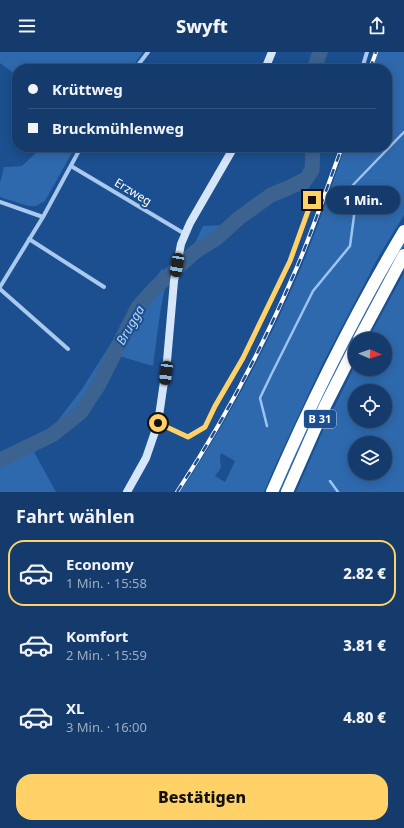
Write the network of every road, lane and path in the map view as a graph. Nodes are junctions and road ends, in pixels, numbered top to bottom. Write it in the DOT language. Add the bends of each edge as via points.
graph roads {
  1 [pos="148,52"];
  2 [pos="272,52"];
  3 [pos="368,52"];
  4 [pos="139,64"];
  5 [pos="267,64"];
  6 [pos="364,64"];
  7 [pos="78,152"];
  8 [pos="231,152"];
  9 [pos="71,166"];
  10 [pos="312,200"];
  11 [pos="0,202"];
  12 [pos="43,217"];
  13 [pos="404,231"];
  14 [pos="185,234"];
  15 [pos="29,239"];
  16 [pos="404,255"];
  17 [pos="104,287"];
  18 [pos="0,288"];
  19 [pos="363,332"];
  20 [pos="68,349"];
  21 [pos="348,361"];
  22 [pos="158,423"];
  23 [pos="127,492"];
  24 [pos="272,492"];
  25 [pos="287,492"];
  1 -- 4 [label="street"];
  2 -- 5 [label="street"];
  3 -- 6 [label="street"];
  7 -- 9 [label="street"];
  8 -- 14 [label="street"];
  9 -- 12 [label="street"];
  9 -- 14 [label="street, Erzweg"];
  10 -- 22 [label="street" via="290,261 243,358 205,427 188,437"];
  11 -- 12 [label="street"];
  12 -- 15 [label="street"];
  13 -- 24 [label="highway, B 31" via="347,333"];
  14 -- 22 [label="street" via="174,281"];
  15 -- 17 [label="street"];
  15 -- 18 [label="street"];
  16 -- 19 [label="highway"];
  18 -- 20 [label="street"];
  21 -- 25 [label="highway, B 31"];
  22 -- 23 [label="street" via="146,458"];
}
